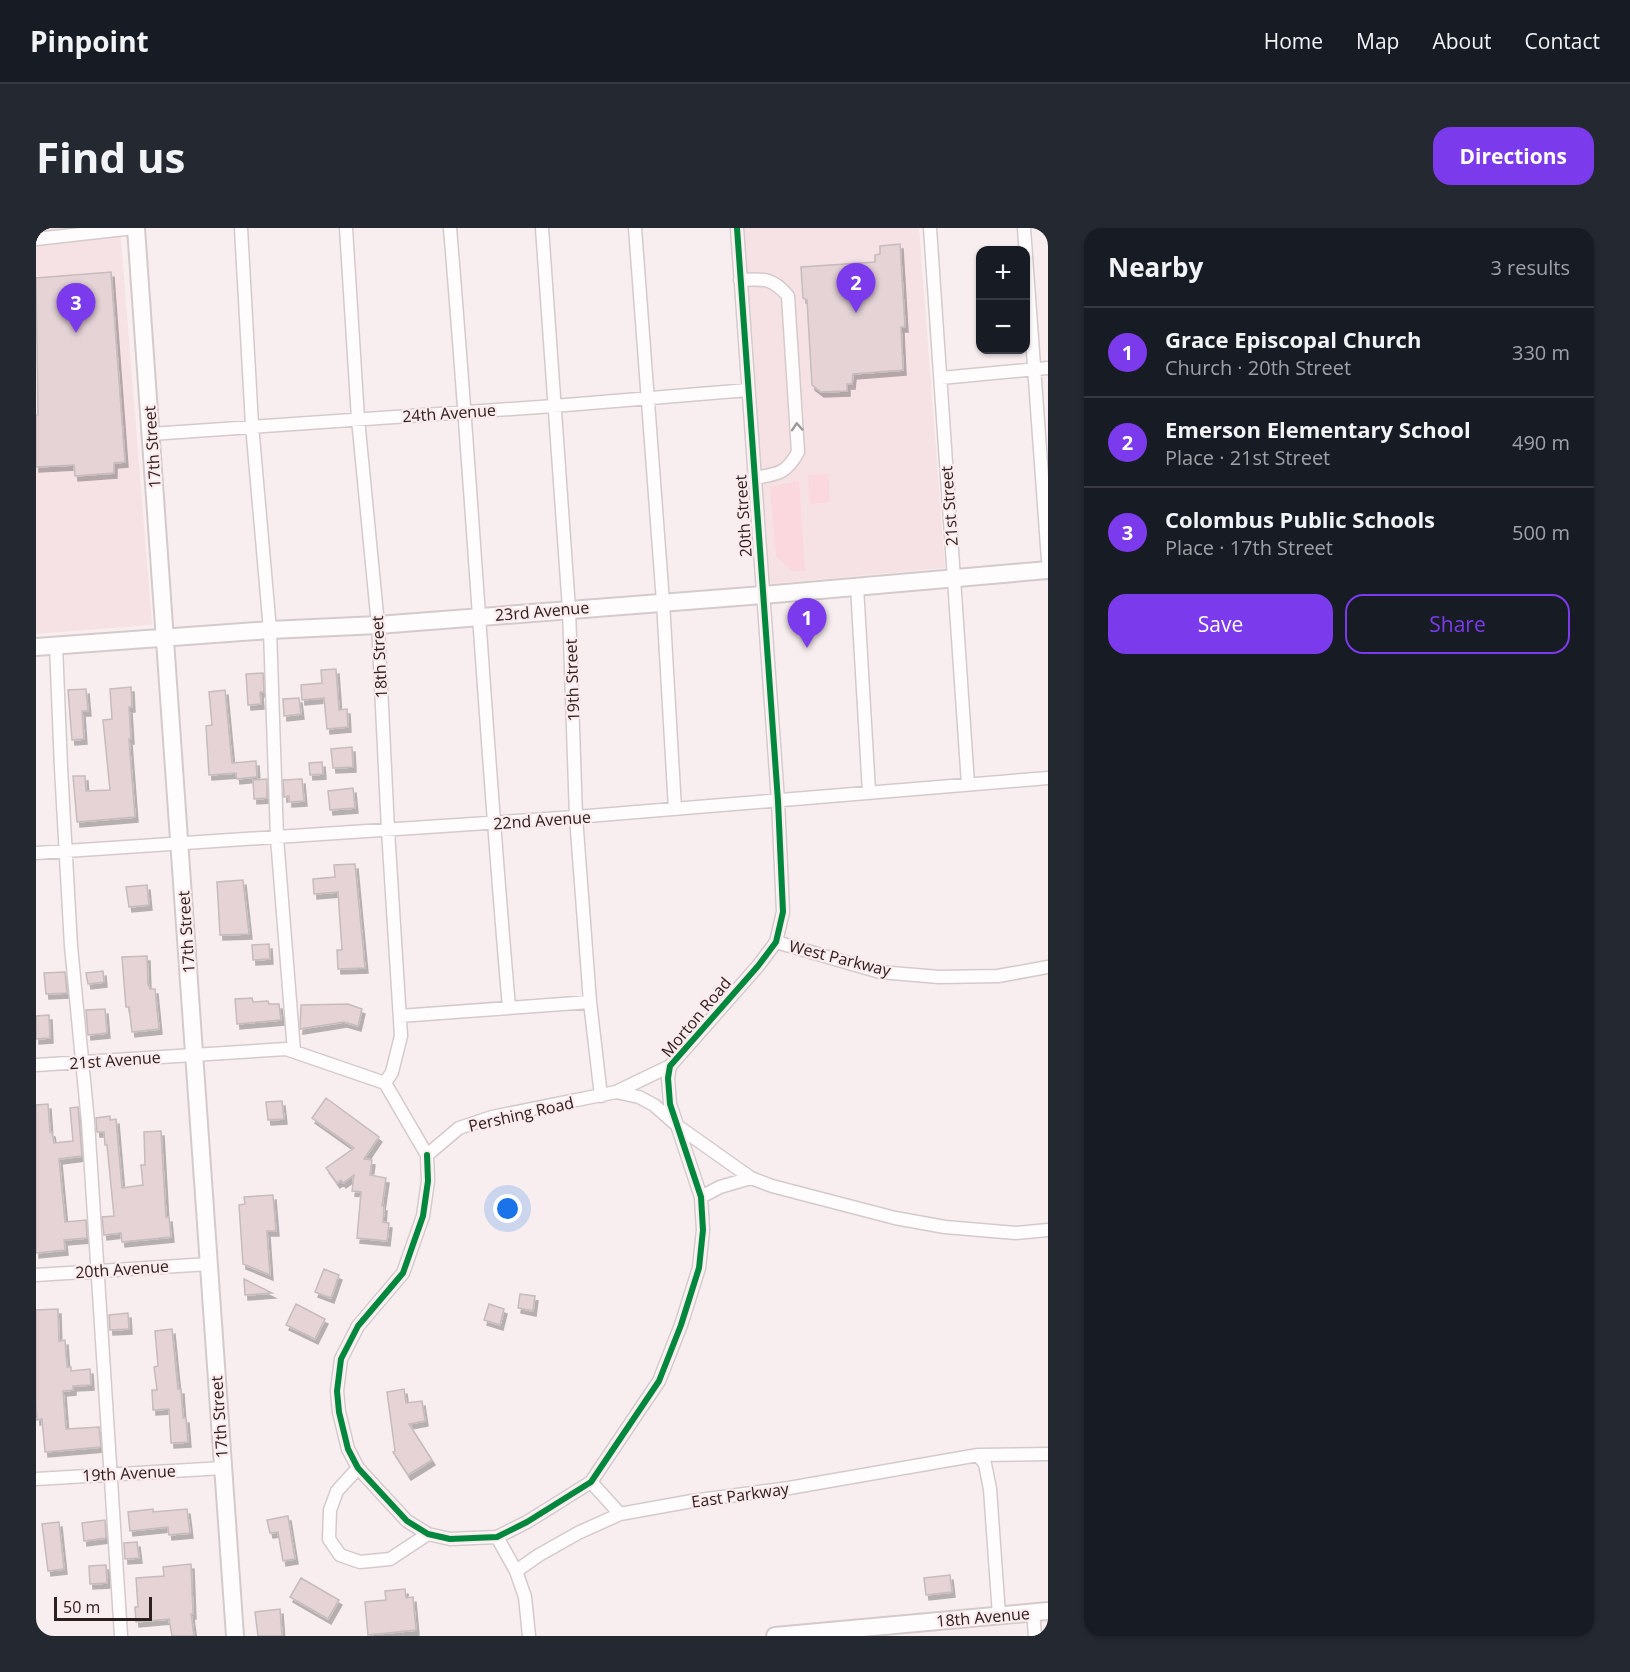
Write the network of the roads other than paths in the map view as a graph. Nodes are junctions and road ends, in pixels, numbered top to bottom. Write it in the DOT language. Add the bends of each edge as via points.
graph roads {
  1 [pos="135,228"];
  2 [pos="242,228"];
  3 [pos="346,228"];
  4 [pos="450,228"];
  5 [pos="542,228"];
  6 [pos="635,228"];
  7 [pos="737,228"];
  8 [pos="930,228"];
  9 [pos="1024,228"];
  10 [pos="106,230"];
  11 [pos="36,239"];
  12 [pos="740,280"];
  13 [pos="1048,368"];
  14 [pos="1035,369"];
  15 [pos="941,378"];
  16 [pos="748,390"];
  17 [pos="648,398"];
  18 [pos="554,406"];
  19 [pos="465,412"];
  20 [pos="358,418"];
  21 [pos="252,425"];
  22 [pos="151,434"];
  23 [pos="754,478"];
  24 [pos="1048,560"];
  25 [pos="1048,570"];
  26 [pos="954,579"];
  27 [pos="857,587"];
  28 [pos="763,595"];
  29 [pos="663,602"];
  30 [pos="569,609"];
  31 [pos="480,616"];
  32 [pos="378,625"];
  33 [pos="270,630"];
  34 [pos="164,637"];
  35 [pos="56,645"];
  36 [pos="36,647"];
  37 [pos="1048,778"];
  38 [pos="968,784"];
  39 [pos="869,792"];
  40 [pos="778,801"];
  41 [pos="675,809"];
  42 [pos="576,817"];
  43 [pos="493,823"];
  44 [pos="388,830"];
  45 [pos="277,838"];
  46 [pos="179,844"];
  47 [pos="66,851"];
  48 [pos="36,853"];
  49 [pos="776,942"];
  50 [pos="1048,967"];
  51 [pos="590,1002"];
  52 [pos="509,1007"];
  53 [pos="400,1017"];
  54 [pos="294,1051"];
  55 [pos="194,1055"];
  56 [pos="82,1062"];
  57 [pos="36,1065"];
  58 [pos="670,1066"];
  59 [pos="385,1083"];
  60 [pos="616,1092"];
  61 [pos="601,1096"];
  62 [pos="679,1127"];
  63 [pos="427,1155"];
  64 [pos="751,1179"];
  65 [pos="702,1197"];
  66 [pos="1048,1230"];
  67 [pos="209,1264"];
  68 [pos="97,1270"];
  69 [pos="36,1275"];
  70 [pos="1048,1454"];
  71 [pos="978,1455"];
  72 [pos="223,1467"];
  73 [pos="358,1468"];
  74 [pos="112,1473"];
  75 [pos="36,1479"];
  76 [pos="591,1482"];
  77 [pos="620,1514"];
  78 [pos="428,1534"];
  79 [pos="497,1537"];
  80 [pos="516,1571"];
  81 [pos="1041,1612"];
  82 [pos="999,1615"];
  83 [pos="904,1630"];
  84 [pos="121,1636"];
  85 [pos="235,1636"];
  86 [pos="529,1636"];
  87 [pos="775,1636"];
  88 [pos="1035,1636"];
  1 -- 10 [label="street"];
  1 -- 22 [label="main road, 17th Street"];
  2 -- 21 [label="street"];
  3 -- 20 [label="street, 18th Street"];
  4 -- 19 [label="street"];
  5 -- 18 [label="street, 19th Street"];
  6 -- 17 [label="street"];
  7 -- 12 [label="street, 20th Street"];
  8 -- 15 [label="street, 21st Street"];
  9 -- 14 [label="street"];
  10 -- 11 [label="street"];
  12 -- 16 [label="street, 20th Street"];
  23 -- 12 [label="street, one-way" via="776,474 790,466 798,452 788,296 767,279"];
  13 -- 14 [label="street"];
  14 -- 15 [label="street"];
  14 -- 24 [label="street"];
  15 -- 26 [label="street, 21st Street"];
  16 -- 17 [label="street, 24th Avenue"];
  16 -- 23 [label="street, 20th Street"];
  17 -- 18 [label="street, 24th Avenue"];
  17 -- 29 [label="street"];
  18 -- 19 [label="street, 24th Avenue"];
  18 -- 30 [label="street, 19th Street"];
  19 -- 20 [label="street, 24th Avenue"];
  19 -- 31 [label="street"];
  20 -- 21 [label="street, 24th Avenue"];
  20 -- 32 [label="street, 18th Street"];
  21 -- 22 [label="street, 24th Avenue"];
  21 -- 33 [label="street"];
  22 -- 34 [label="main road, 17th Street"];
  23 -- 28 [label="street, 20th Street"];
  25 -- 26 [label="main road, 23rd Avenue"];
  26 -- 27 [label="main road, 23rd Avenue"];
  26 -- 38 [label="street, 21st Street"];
  27 -- 28 [label="main road, 23rd Avenue"];
  27 -- 39 [label="street"];
  28 -- 29 [label="main road, 23rd Avenue"];
  28 -- 40 [label="street, 20th Street"];
  29 -- 30 [label="main road, 23rd Avenue"];
  29 -- 41 [label="street"];
  30 -- 31 [label="main road, 23rd Avenue"];
  30 -- 42 [label="street, 19th Street"];
  31 -- 32 [label="main road, 23rd Avenue"];
  31 -- 43 [label="street"];
  32 -- 33 [label="main road, 23rd Avenue"];
  32 -- 44 [label="street, 18th Street"];
  33 -- 34 [label="main road, 23rd Avenue"];
  33 -- 45 [label="street"];
  34 -- 35 [label="main road, 23rd Avenue"];
  34 -- 46 [label="main road, 17th Street"];
  35 -- 36 [label="main road, 23rd Avenue"];
  35 -- 47 [label="street"];
  37 -- 38 [label="street, 22nd Avenue"];
  38 -- 39 [label="street, 22nd Avenue"];
  39 -- 40 [label="street, 22nd Avenue"];
  40 -- 41 [label="street, 22nd Avenue"];
  40 -- 49 [label="street, Morton Road" via="783,912"];
  41 -- 42 [label="street, 22nd Avenue"];
  42 -- 43 [label="street, 22nd Avenue"];
  42 -- 51 [label="street, 19th Street"];
  43 -- 44 [label="street, 22nd Avenue"];
  43 -- 52 [label="street"];
  44 -- 45 [label="street, 22nd Avenue"];
  44 -- 53 [label="street, 18th Street"];
  45 -- 46 [label="street, 22nd Avenue"];
  45 -- 54 [label="street"];
  46 -- 47 [label="street, 22nd Avenue"];
  46 -- 55 [label="main road, 17th Street"];
  47 -- 48 [label="street, 22nd Avenue"];
  47 -- 56 [label="street"];
  49 -- 50 [label="street, West Parkway" via="880,972 998,976"];
  49 -- 58 [label="street, Morton Road"];
  51 -- 52 [label="street"];
  51 -- 61 [label="street, 19th Street"];
  52 -- 53 [label="street"];
  53 -- 59 [label="street, 18th Street" via="401,1036 392,1072"];
  54 -- 55 [label="street"];
  54 -- 59 [label="street"];
  55 -- 56 [label="street, 21st Avenue"];
  55 -- 67 [label="main road, 17th Street"];
  56 -- 57 [label="street, 21st Avenue"];
  56 -- 68 [label="street"];
  58 -- 60 [label="street, Pershing Road"];
  58 -- 62 [label="street, Morton Road" via="670,1104"];
  59 -- 63 [label="street"];
  60 -- 61 [label="street, Pershing Road"];
  60 -- 62 [label="street" via="654,1105"];
  61 -- 63 [label="street, Pershing Road" via="492,1117 459,1128"];
  62 -- 64 [label="street"];
  62 -- 65 [label="street, Morton Road"];
  63 -- 73 [label="street" via="423,1216 403,1273 358,1326 341,1359 339,1412 348,1449"];
  64 -- 65 [label="street" via="720,1186"];
  64 -- 66 [label="street" via="825,1201 945,1227 1016,1233"];
  65 -- 76 [label="street, Morton Road" via="699,1268 681,1324 658,1381"];
  67 -- 68 [label="street, 20th Avenue"];
  67 -- 72 [label="main road, 17th Street"];
  68 -- 69 [label="street, 20th Avenue"];
  68 -- 74 [label="street"];
  70 -- 71 [label="street, East Parkway"];
  71 -- 77 [label="street, East Parkway"];
  71 -- 82 [label="street" via="985,1464 990,1489"];
  72 -- 74 [label="street, 19th Avenue"];
  72 -- 85 [label="main road, 17th Street"];
  73 -- 78 [label="street" via="407,1521"];
  73 -- 78 [label="street" via="337,1491 330,1510 329,1539 340,1555 360,1562 390,1559"];
  74 -- 75 [label="street, 19th Avenue"];
  74 -- 84 [label="street"];
  76 -- 77 [label="street"];
  76 -- 79 [label="street"];
  77 -- 80 [label="street, East Parkway" via="568,1538"];
  78 -- 79 [label="street" via="450,1539"];
  79 -- 80 [label="street"];
  80 -- 86 [label="street" via="525,1597"];
  81 -- 82 [label="main road, 18th Avenue"];
  81 -- 88 [label="street"];
  82 -- 83 [label="main road, 18th Avenue"];
  83 -- 87 [label="main road, 18th Avenue"];
}
